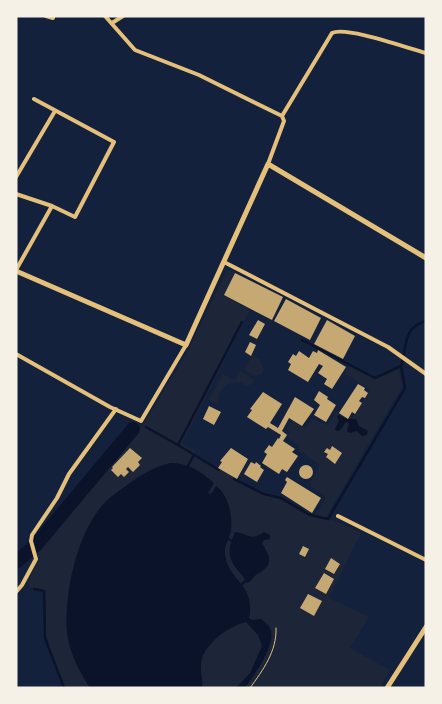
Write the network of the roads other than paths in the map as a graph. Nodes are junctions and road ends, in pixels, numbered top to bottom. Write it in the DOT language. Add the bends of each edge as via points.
graph roads {
  1 [pos="46,16"];
  2 [pos="53,16"];
  3 [pos="105,16"];
  4 [pos="123,16"];
  5 [pos="112,23"];
  6 [pos="426,53"];
  7 [pos="34,98"];
  8 [pos="55,111"];
  9 [pos="282,116"];
  10 [pos="268,164"];
  11 [pos="16,177"];
  12 [pos="16,194"];
  13 [pos="52,206"];
  14 [pos="426,258"];
  15 [pos="224,262"];
  16 [pos="16,271"];
  17 [pos="186,345"];
  18 [pos="16,354"];
  19 [pos="426,374"];
  20 [pos="116,409"];
  21 [pos="338,516"];
  22 [pos="426,560"];
  23 [pos="16,592"];
  24 [pos="426,627"];
  25 [pos="387,688"];
  1 -- 2 [label="street"];
  3 -- 5 [label="street"];
  4 -- 5 [label="street"];
  5 -- 9 [label="street" via="135,50 199,75"];
  6 -- 9 [label="street" via="366,36 332,33"];
  7 -- 8 [label="street"];
  8 -- 11 [label="street"];
  8 -- 13 [label="street" via="114,142 75,217"];
  9 -- 10 [label="street" via="284,121"];
  10 -- 14 [label="main road"];
  10 -- 15 [label="main road"];
  12 -- 13 [label="street"];
  13 -- 16 [label="street"];
  15 -- 17 [label="main road"];
  15 -- 19 [label="street" via="388,347"];
  16 -- 17 [label="main road"];
  17 -- 20 [label="street" via="142,421"];
  18 -- 20 [label="street"];
  20 -- 23 [label="street" via="69,474 32,535 36,559"];
  21 -- 22 [label="street"];
  24 -- 25 [label="main road"];
}
